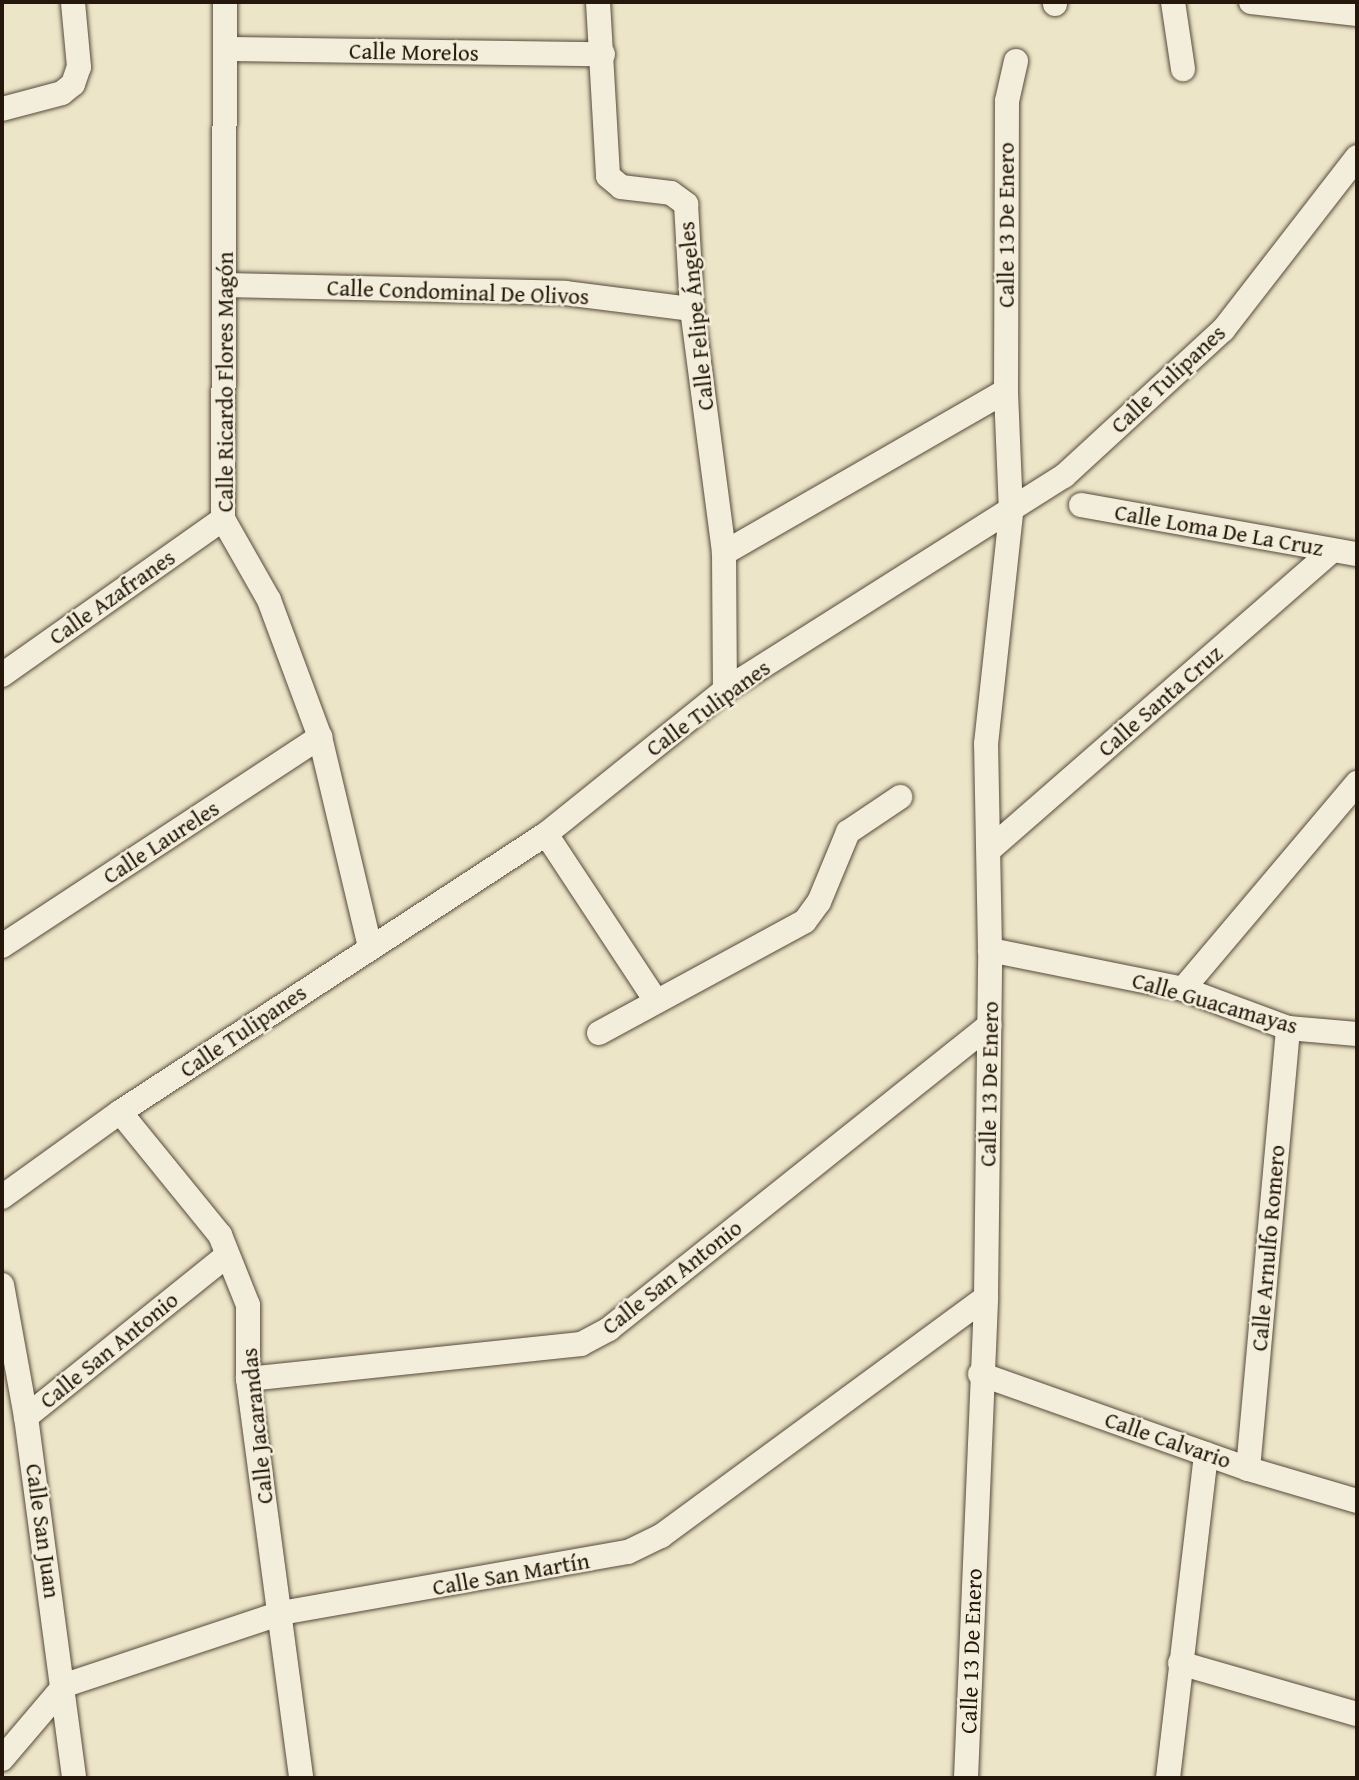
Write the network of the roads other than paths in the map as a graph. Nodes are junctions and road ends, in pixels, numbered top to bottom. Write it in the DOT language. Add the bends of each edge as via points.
graph roads {
  1 [pos="73,2"];
  2 [pos="225,2"];
  3 [pos="598,2"];
  4 [pos="1173,2"];
  5 [pos="1251,2"];
  6 [pos="1357,14"];
  7 [pos="226,49"];
  8 [pos="603,54"];
  9 [pos="1016,61"];
  10 [pos="1183,69"];
  11 [pos="2,109"];
  12 [pos="1357,157"];
  13 [pos="225,285"];
  14 [pos="692,309"];
  15 [pos="1006,391"];
  16 [pos="1081,505"];
  17 [pos="1011,512"];
  18 [pos="223,519"];
  19 [pos="1332,551"];
  20 [pos="724,553"];
  21 [pos="1357,554"];
  22 [pos="2,675"];
  23 [pos="725,690"];
  24 [pos="320,737"];
  25 [pos="1357,783"];
  26 [pos="900,797"];
  27 [pos="546,834"];
  28 [pos="989,850"];
  29 [pos="2,946"];
  30 [pos="370,947"];
  31 [pos="990,950"];
  32 [pos="1183,989"];
  33 [pos="655,999"];
  34 [pos="990,1025"];
  35 [pos="1288,1028"];
  36 [pos="599,1033"];
  37 [pos="1357,1034"];
  38 [pos="120,1112"];
  39 [pos="2,1197"];
  40 [pos="225,1257"];
  41 [pos="2,1285"];
  42 [pos="986,1297"];
  43 [pos="980,1374"];
  44 [pos="248,1379"];
  45 [pos="26,1417"];
  46 [pos="1206,1454"];
  47 [pos="1248,1469"];
  48 [pos="1357,1501"];
  49 [pos="281,1613"];
  50 [pos="1180,1663"];
  51 [pos="65,1685"];
  52 [pos="1357,1714"];
  53 [pos="2,1759"];
  54 [pos="74,1778"];
  55 [pos="301,1778"];
  56 [pos="966,1778"];
  57 [pos="1168,1778"];
  1 -- 11 [label="street" via="79,66 73,84 62,93"];
  2 -- 7 [label="street, Calle Ricardo Flores Magón"];
  3 -- 8 [label="street, Calle Felipe Ángeles"];
  4 -- 10 [label="street"];
  5 -- 6 [label="street"];
  7 -- 8 [label="street, Calle Morelos"];
  7 -- 13 [label="street, Calle Ricardo Flores Magón"];
  8 -- 14 [label="street, Calle Felipe Ángeles" via="608,176 621,187 681,196"];
  9 -- 15 [label="street, Calle 13 De Enero" via="1007,101"];
  12 -- 17 [label="street, Calle Tulipanes" via="1223,330 1064,476"];
  13 -- 14 [label="street, Calle Condominal De Olivos" via="565,293"];
  13 -- 18 [label="street, Calle Ricardo Flores Magón"];
  14 -- 20 [label="street, Calle Felipe Ángeles"];
  15 -- 17 [label="street, Calle 13 De Enero"];
  15 -- 20 [label="street"];
  16 -- 19 [label="street, Calle Loma De La Cruz"];
  17 -- 23 [label="street, Calle Tulipanes"];
  17 -- 28 [label="street, Calle 13 De Enero" via="986,744"];
  18 -- 22 [label="street, Calle Azafranes"];
  18 -- 24 [label="street, Calle Ricardo Flores Magón" via="269,600"];
  19 -- 21 [label="street, Calle Loma De La Cruz"];
  19 -- 28 [label="street, Calle Santa Cruz"];
  20 -- 23 [label="street, Calle Felipe Ángeles"];
  23 -- 27 [label="street, Calle Tulipanes"];
  24 -- 29 [label="street, Calle Laureles"];
  24 -- 30 [label="street, Calle Ricardo Flores Magón"];
  25 -- 32 [label="street"];
  26 -- 33 [label="street" via="848,832 819,902 805,921"];
  27 -- 30 [label="street, Calle Tulipanes"];
  27 -- 33 [label="street"];
  28 -- 31 [label="street, Calle 13 De Enero"];
  30 -- 38 [label="street, Calle Tulipanes"];
  31 -- 32 [label="street, Calle Guacamayas"];
  31 -- 34 [label="street, Calle 13 De Enero"];
  32 -- 35 [label="street, Calle Guacamayas"];
  33 -- 36 [label="street"];
  34 -- 42 [label="street, Calle 13 De Enero"];
  34 -- 44 [label="street, Calle San Antonio" via="609,1329 581,1344"];
  35 -- 37 [label="street, Calle Guacamayas"];
  35 -- 47 [label="street, Calle Arnulfo Romero"];
  38 -- 39 [label="street, Calle Tulipanes"];
  38 -- 40 [label="street, Calle Jacarandas" via="220,1235"];
  40 -- 44 [label="street, Calle Jacarandas" via="248,1305"];
  40 -- 45 [label="street, Calle San Antonio"];
  41 -- 45 [label="street, Calle San Juan"];
  42 -- 43 [label="street, Calle 13 De Enero"];
  42 -- 49 [label="street, Calle San Martín" via="661,1536 628,1552"];
  43 -- 46 [label="street, Calle Calvario"];
  43 -- 56 [label="street, Calle 13 De Enero"];
  44 -- 49 [label="street, Calle Jacarandas"];
  45 -- 51 [label="street, Calle San Juan"];
  46 -- 47 [label="street, Calle Calvario"];
  46 -- 50 [label="street"];
  47 -- 48 [label="street, Calle Calvario"];
  49 -- 51 [label="street, Calle San Martín"];
  49 -- 55 [label="street, Calle Jacarandas"];
  50 -- 52 [label="street"];
  50 -- 57 [label="street"];
  51 -- 53 [label="street"];
  51 -- 54 [label="street, Calle San Juan"];
}
